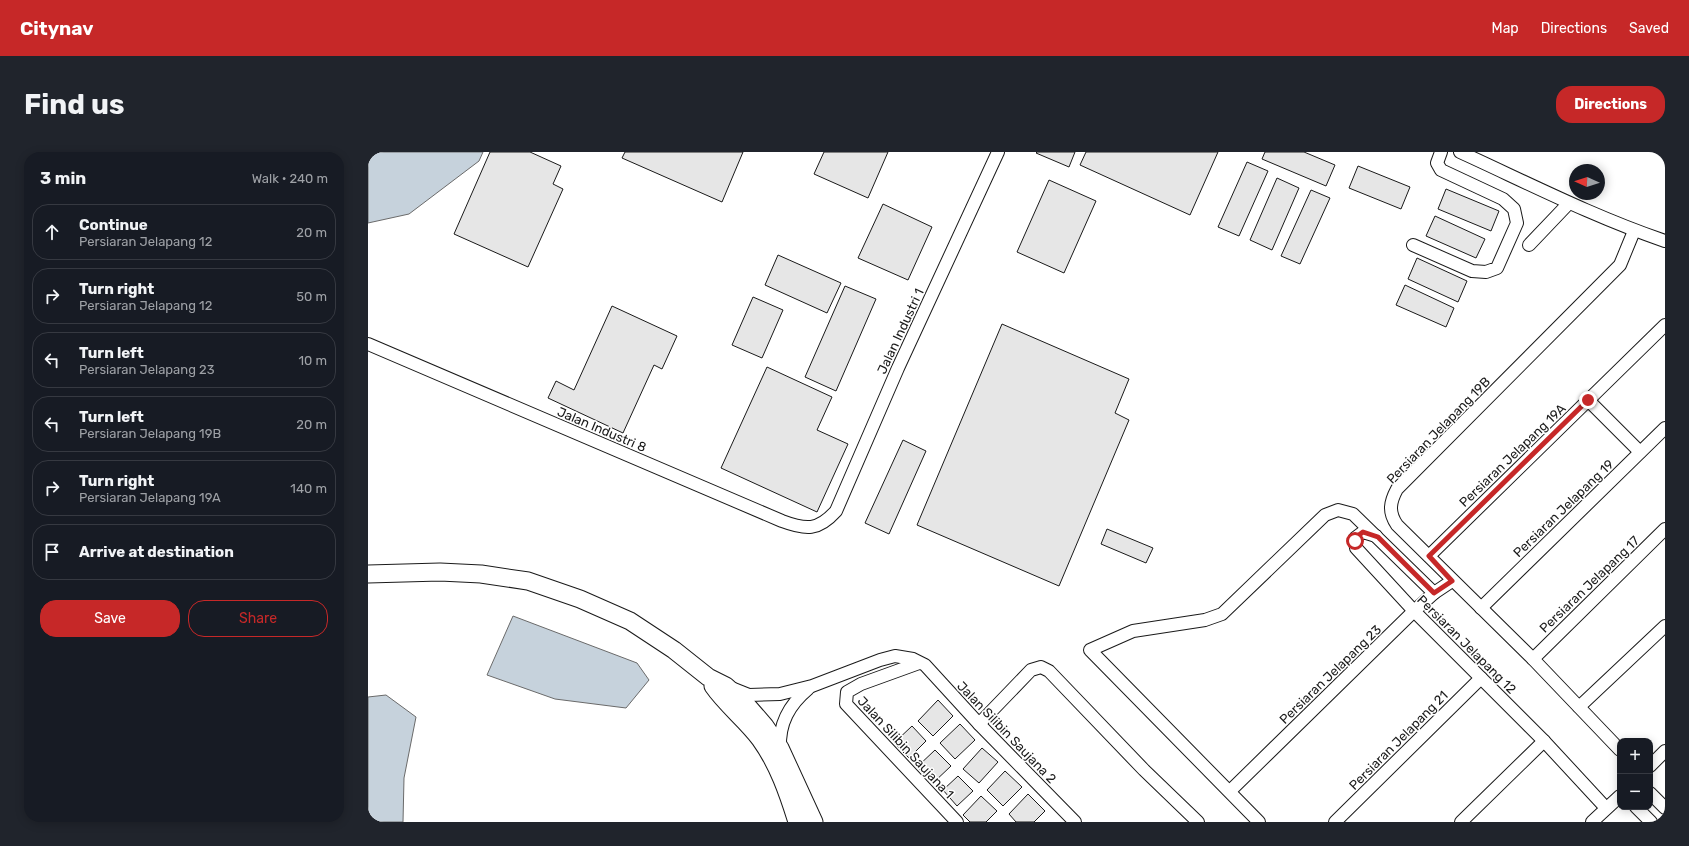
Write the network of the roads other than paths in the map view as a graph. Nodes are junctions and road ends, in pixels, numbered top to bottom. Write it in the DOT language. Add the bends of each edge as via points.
graph roads {
  1 [pos="998,152"];
  2 [pos="1441,152"];
  3 [pos="1460,152"];
  4 [pos="1570,203"];
  5 [pos="1634,231"];
  6 [pos="1665,241"];
  7 [pos="1413,245"];
  8 [pos="1529,245"];
  9 [pos="1665,325"];
  10 [pos="368,344"];
  11 [pos="1588,400"];
  12 [pos="1665,428"];
  13 [pos="1640,452"];
  14 [pos="827,521"];
  15 [pos="1665,529"];
  16 [pos="1378,537"];
  17 [pos="1429,556"];
  18 [pos="368,574"];
  19 [pos="1452,581"];
  20 [pos="1434,593"];
  21 [pos="1481,608"];
  22 [pos="1414,611"];
  23 [pos="1665,626"];
  24 [pos="1533,659"];
  25 [pos="919,663"];
  26 [pos="708,677"];
  27 [pos="1480,678"];
  28 [pos="726,686"];
  29 [pos="812,686"];
  30 [pos="1579,707"];
  31 [pos="979,724"];
  32 [pos="1544,741"];
  33 [pos="1617,747"];
  34 [pos="780,748"];
  35 [pos="1665,751"];
  36 [pos="1653,763"];
  37 [pos="1230,792"];
  38 [pos="1653,796"];
  39 [pos="1617,799"];
  40 [pos="1606,808"];
  41 [pos="1665,808"];
  42 [pos="1639,810"];
  43 [pos="797,822"];
  44 [pos="814,822"];
  45 [pos="957,822"];
  46 [pos="1075,822"];
  47 [pos="1198,822"];
  48 [pos="1260,822"];
  49 [pos="1335,822"];
  50 [pos="1461,822"];
  51 [pos="1592,822"];
  52 [pos="1651,822"];
  1 -- 14 [label="street, Jalan Industri 1" via="898,368 836,511"];
  2 -- 7 [label="street" via="1437,163 1441,170 1503,199 1514,209 1517,223 1497,268 1486,272 1472,271"];
  3 -- 4 [label="street"];
  4 -- 5 [label="street"];
  4 -- 8 [label="street"];
  5 -- 6 [label="street"];
  5 -- 17 [label="street, Persiaran Jelapang 19B" via="1620,265 1397,489 1390,509 1392,518"];
  9 -- 11 [label="street, Persiaran Jelapang 19A"];
  10 -- 14 [label="street, Jalan Industri 8" via="782,521 805,528"];
  11 -- 13 [label="street"];
  11 -- 17 [label="street, Persiaran Jelapang 19A"];
  12 -- 13 [label="street, Persiaran Jelapang 19"];
  13 -- 21 [label="street, Persiaran Jelapang 19"];
  15 -- 24 [label="street, Persiaran Jelapang 17"];
  16 -- 20 [label="street, Persiaran Jelapang 12"];
  16 -- 22 [label="street, Persiaran Jelapang 12" via="1363,532 1355,538 1356,548"];
  16 -- 37 [label="street" via="1353,514 1338,510 1325,515 1222,614 1205,620 1133,631 1090,650"];
  17 -- 19 [label="street, Persiaran Jelapang 19B"];
  18 -- 26 [label="highway" via="481,574 528,582 580,599 630,621 674,650"];
  19 -- 20 [label="street, Persiaran Jelapang 23"];
  19 -- 21 [label="street, Persiaran Jelapang 19B"];
  20 -- 22 [label="street, Persiaran Jelapang 23"];
  21 -- 24 [label="street, Persiaran Jelapang 19B"];
  22 -- 27 [label="street, Persiaran Jelapang 12"];
  22 -- 37 [label="street, Persiaran Jelapang 23"];
  23 -- 30 [label="street"];
  24 -- 30 [label="street, Persiaran Jelapang 19B"];
  25 -- 29 [label="street" via="913,659 894,656"];
  25 -- 31 [label="street, Jalan Silibin Saujana 2" via="934,675"];
  25 -- 45 [label="street, Jalan Silibin Saujana 1" via="861,684 847,692 846,704"];
  26 -- 28 [label="highway"];
  26 -- 43 [label="highway" via="719,694 759,738 776,765"];
  27 -- 32 [label="street, Persiaran Jelapang 12"];
  27 -- 49 [label="street, Persiaran Jelapang 21"];
  28 -- 29 [label="street" via="749,695 780,694"];
  28 -- 34 [label="highway" via="745,703"];
  29 -- 34 [label="street" via="787,711 779,735"];
  30 -- 33 [label="street, Persiaran Jelapang 19B"];
  31 -- 46 [label="street, Jalan Silibin Saujana 2"];
  31 -- 47 [label="street" via="1031,670 1041,667 1049,671"];
  32 -- 40 [label="street, Persiaran Jelapang 12"];
  32 -- 50 [label="street"];
  34 -- 44 [label="highway"];
  35 -- 36 [label="street"];
  37 -- 48 [label="street"];
  38 -- 41 [label="street"];
  39 -- 40 [label="street"];
  40 -- 51 [label="street"];
  42 -- 52 [label="street"];
}
